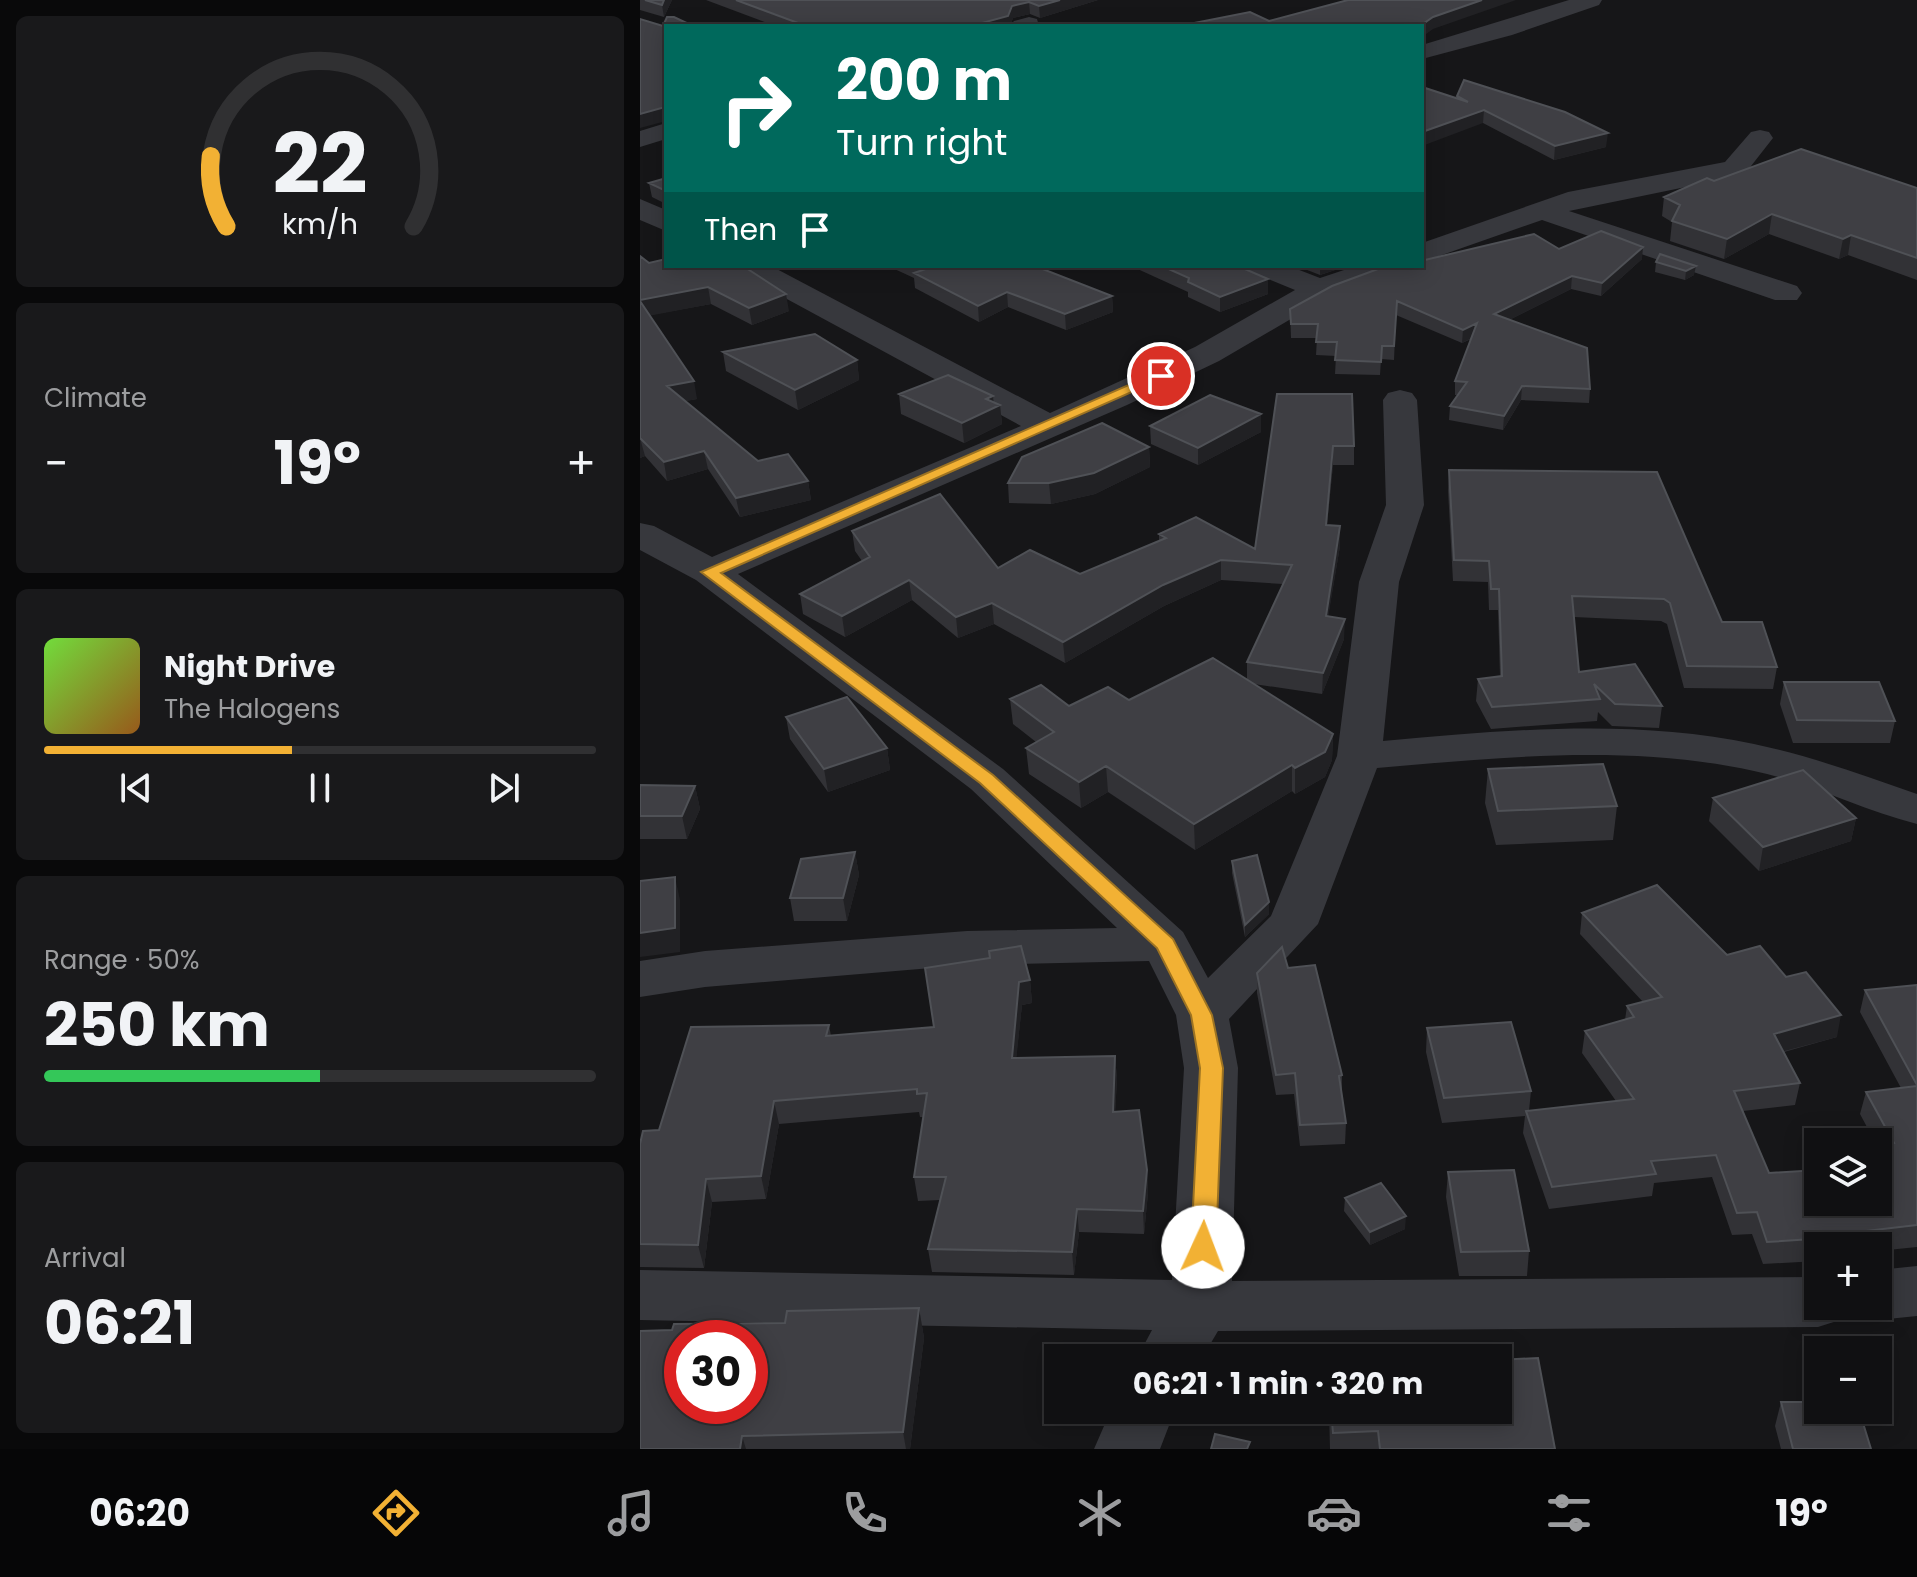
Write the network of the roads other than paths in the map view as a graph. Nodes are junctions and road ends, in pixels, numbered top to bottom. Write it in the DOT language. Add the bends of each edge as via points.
graph roads {
  1 [pos="1591,0"];
  2 [pos="1424,51"];
  3 [pos="664,132"];
  4 [pos="1760,138"];
  5 [pos="640,139"];
  6 [pos="640,208"];
  7 [pos="1542,211"];
  8 [pos="664,221"];
  9 [pos="1424,252"];
  10 [pos="1267,268"];
  11 [pos="1379,268"];
  12 [pos="765,269"];
  13 [pos="1319,289"];
  14 [pos="1786,293"];
  15 [pos="1400,400"];
  16 [pos="1048,426"];
  17 [pos="640,534"];
  18 [pos="710,572"];
  19 [pos="1359,756"];
  20 [pos="1917,810"];
  21 [pos="1165,944"];
  22 [pos="640,979"];
  23 [pos="1202,1015"];
  24 [pos="1917,1291"];
  25 [pos="1892,1294"];
  26 [pos="640,1295"];
  27 [pos="1804,1302"];
  28 [pos="1201,1306"];
  29 [pos="1177,1344"];
  30 [pos="1137,1424"];
  31 [pos="1127,1449"];
  1 -- 2 [label="street"];
  3 -- 5 [label="street"];
  4 -- 7 [label="street" via="1734,169 1578,198"];
  6 -- 8 [label="street"];
  7 -- 9 [label="street"];
  7 -- 14 [label="street"];
  10 -- 13 [label="street"];
  11 -- 13 [label="street"];
  12 -- 16 [label="street"];
  13 -- 16 [label="street" via="1207,354"];
  15 -- 19 [label="street" via="1405,505 1379,582"];
  16 -- 18 [label="street"];
  17 -- 18 [label="street"];
  18 -- 21 [label="street" via="987,779"];
  19 -- 20 [label="street" via="1574,741 1656,744 1732,753"];
  19 -- 23 [label="street" via="1293,924"];
  21 -- 22 [label="street" via="967,948"];
  21 -- 23 [label="street"];
  23 -- 28 [label="street" via="1211,1068"];
  24 -- 25 [label="street"];
  26 -- 28 [label="street"];
  27 -- 28 [label="street"];
  28 -- 29 [label="street"];
  30 -- 31 [label="street"];
}
